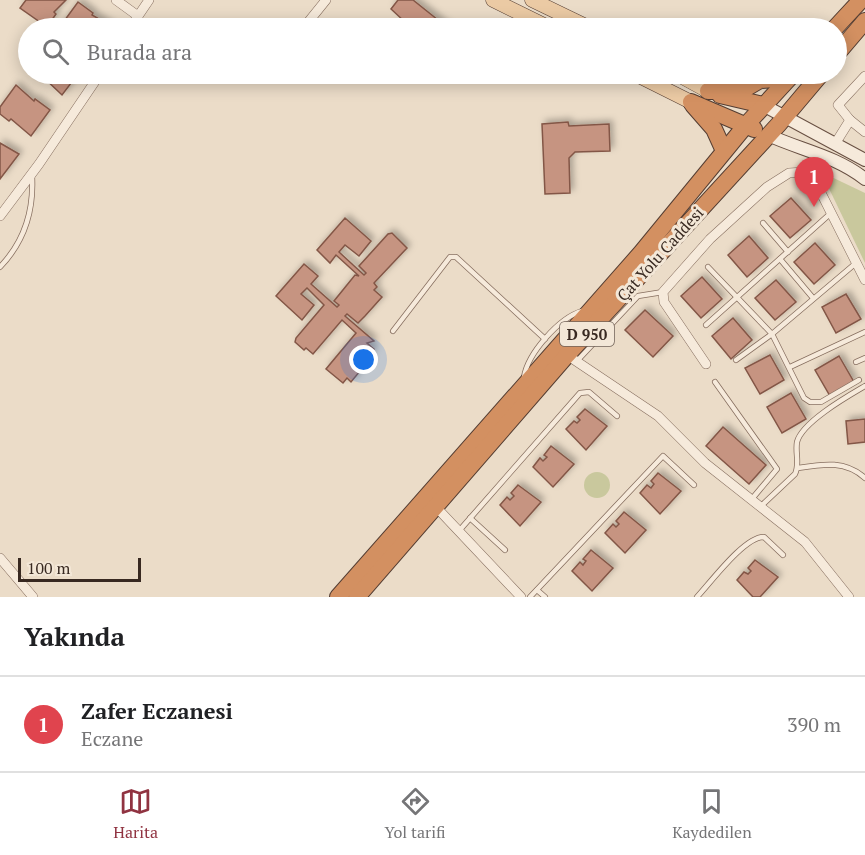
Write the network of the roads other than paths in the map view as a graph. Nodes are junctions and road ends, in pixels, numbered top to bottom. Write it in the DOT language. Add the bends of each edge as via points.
graph roads {
  1 [pos="116,0"];
  2 [pos="149,0"];
  3 [pos="326,0"];
  4 [pos="493,0"];
  5 [pos="532,0"];
  6 [pos="856,7"];
  7 [pos="138,16"];
  8 [pos="311,18"];
  9 [pos="530,18"];
  10 [pos="569,18"];
  11 [pos="845,18"];
  12 [pos="847,30"];
  13 [pos="865,76"];
  14 [pos="93,84"];
  15 [pos="655,84"];
  16 [pos="695,84"];
  17 [pos="753,84"];
  18 [pos="783,84"];
  19 [pos="813,84"];
  20 [pos="708,91"];
  21 [pos="691,102"];
  22 [pos="763,105"];
  23 [pos="786,116"];
  24 [pos="850,120"];
  25 [pos="746,125"];
  26 [pos="865,132"];
  27 [pos="768,135"];
  28 [pos="835,144"];
  29 [pos="724,151"];
  30 [pos="865,160"];
  31 [pos="32,173"];
  32 [pos="865,179"];
  33 [pos="831,213"];
  34 [pos="0,216"];
  35 [pos="763,223"];
  36 [pos="788,252"];
  37 [pos="780,259"];
  38 [pos="856,263"];
  39 [pos="0,267"];
  40 [pos="708,267"];
  41 [pos="865,280"];
  42 [pos="663,292"];
  43 [pos="737,297"];
  44 [pos="813,298"];
  45 [pos="593,307"];
  46 [pos="706,325"];
  47 [pos="393,331"];
  48 [pos="865,332"];
  49 [pos="772,334"];
  50 [pos="545,339"];
  51 [pos="572,358"];
  52 [pos="865,358"];
  53 [pos="736,360"];
  54 [pos="856,362"];
  55 [pos="706,364"];
  56 [pos="790,367"];
  57 [pos="860,380"];
  58 [pos="715,382"];
  59 [pos="865,386"];
  60 [pos="522,388"];
  61 [pos="617,416"];
  62 [pos="798,468"];
  63 [pos="865,478"];
  64 [pos="694,485"];
  65 [pos="751,500"];
  66 [pos="436,507"];
  67 [pos="760,507"];
  68 [pos="470,518"];
  69 [pos="458,532"];
  70 [pos="505,550"];
  71 [pos="783,555"];
  72 [pos="0,558"];
  73 [pos="537,590"];
  74 [pos="33,597"];
  75 [pos="338,597"];
  76 [pos="357,597"];
  77 [pos="521,597"];
  78 [pos="530,597"];
  79 [pos="545,597"];
  80 [pos="697,597"];
  81 [pos="849,597"];
  1 -- 7 [label="street"];
  2 -- 7 [label="street"];
  3 -- 8 [label="street"];
  4 -- 9 [label="main road"];
  5 -- 10 [label="main road"];
  6 -- 11 [label="highway"];
  6 -- 12 [label="highway"];
  13 -- 24 [label="street" via="838,105"];
  14 -- 31 [label="street"];
  15 -- 21 [label="main road"];
  16 -- 20 [label="main road"];
  17 -- 20 [label="highway"];
  18 -- 22 [label="highway, Çat Yolu Caddesi / D 950"];
  19 -- 23 [label="highway, Çat Yolu Caddesi / D 950"];
  20 -- 22 [label="highway"];
  21 -- 25 [label="highway"];
  21 -- 29 [label="highway" via="714,129"];
  22 -- 23 [label="main road"];
  22 -- 25 [label="highway, Çat Yolu Caddesi / D 950"];
  23 -- 27 [label="highway, Çat Yolu Caddesi / D 950"];
  23 -- 28 [label="main road"];
  24 -- 26 [label="street"];
  24 -- 28 [label="street"];
  25 -- 27 [label="highway"];
  25 -- 29 [label="highway, Çat Yolu Caddesi / D 950"];
  27 -- 32 [label="main road" via="850,166"];
  27 -- 51 [label="highway, Çat Yolu Caddesi / D 950"];
  28 -- 30 [label="main road"];
  29 -- 45 [label="highway, Çat Yolu Caddesi / D 950"];
  31 -- 34 [label="street"];
  31 -- 39 [label="lane" via="29,218 19,241"];
  33 -- 36 [label="lane"];
  33 -- 38 [label="street"];
  33 -- 42 [label="street" via="813,177 804,172 789,173 710,239"];
  35 -- 36 [label="lane"];
  36 -- 37 [label="lane"];
  37 -- 43 [label="lane"];
  37 -- 44 [label="lane"];
  38 -- 41 [label="street"];
  38 -- 44 [label="lane"];
  40 -- 43 [label="lane"];
  42 -- 51 [label="lane" via="638,296"];
  42 -- 55 [label="street" via="664,302"];
  43 -- 46 [label="lane"];
  43 -- 49 [label="lane"];
  44 -- 49 [label="lane"];
  45 -- 50 [label="lane" via="572,314"];
  45 -- 60 [label="highway, Çat Yolu Caddesi / D 950"];
  47 -- 50 [label="lane" via="450,257 456,257"];
  48 -- 56 [label="lane"];
  49 -- 53 [label="lane"];
  49 -- 56 [label="lane"];
  50 -- 60 [label="lane" via="525,370"];
  51 -- 65 [label="street" via="658,416 705,463"];
  51 -- 66 [label="highway, Çat Yolu Caddesi / D 950"];
  52 -- 54 [label="lane"];
  56 -- 57 [label="lane" via="804,398 816,404"];
  58 -- 65 [label="lane" via="777,469"];
  59 -- 62 [label="lane" via="805,428 797,441"];
  60 -- 75 [label="highway, Çat Yolu Caddesi / D 950"];
  61 -- 68 [label="lane" via="589,392 580,393"];
  62 -- 63 [label="lane" via="843,465"];
  62 -- 67 [label="lane"];
  64 -- 73 [label="lane" via="663,456"];
  65 -- 67 [label="street"];
  66 -- 69 [label="street"];
  66 -- 76 [label="highway, Çat Yolu Caddesi / D 950"];
  67 -- 81 [label="street" via="805,542"];
  68 -- 69 [label="lane"];
  68 -- 70 [label="lane"];
  69 -- 77 [label="street"];
  71 -- 80 [label="lane" via="764,537 757,537"];
  72 -- 74 [label="street"];
  73 -- 78 [label="lane"];
  73 -- 79 [label="lane"];
}
